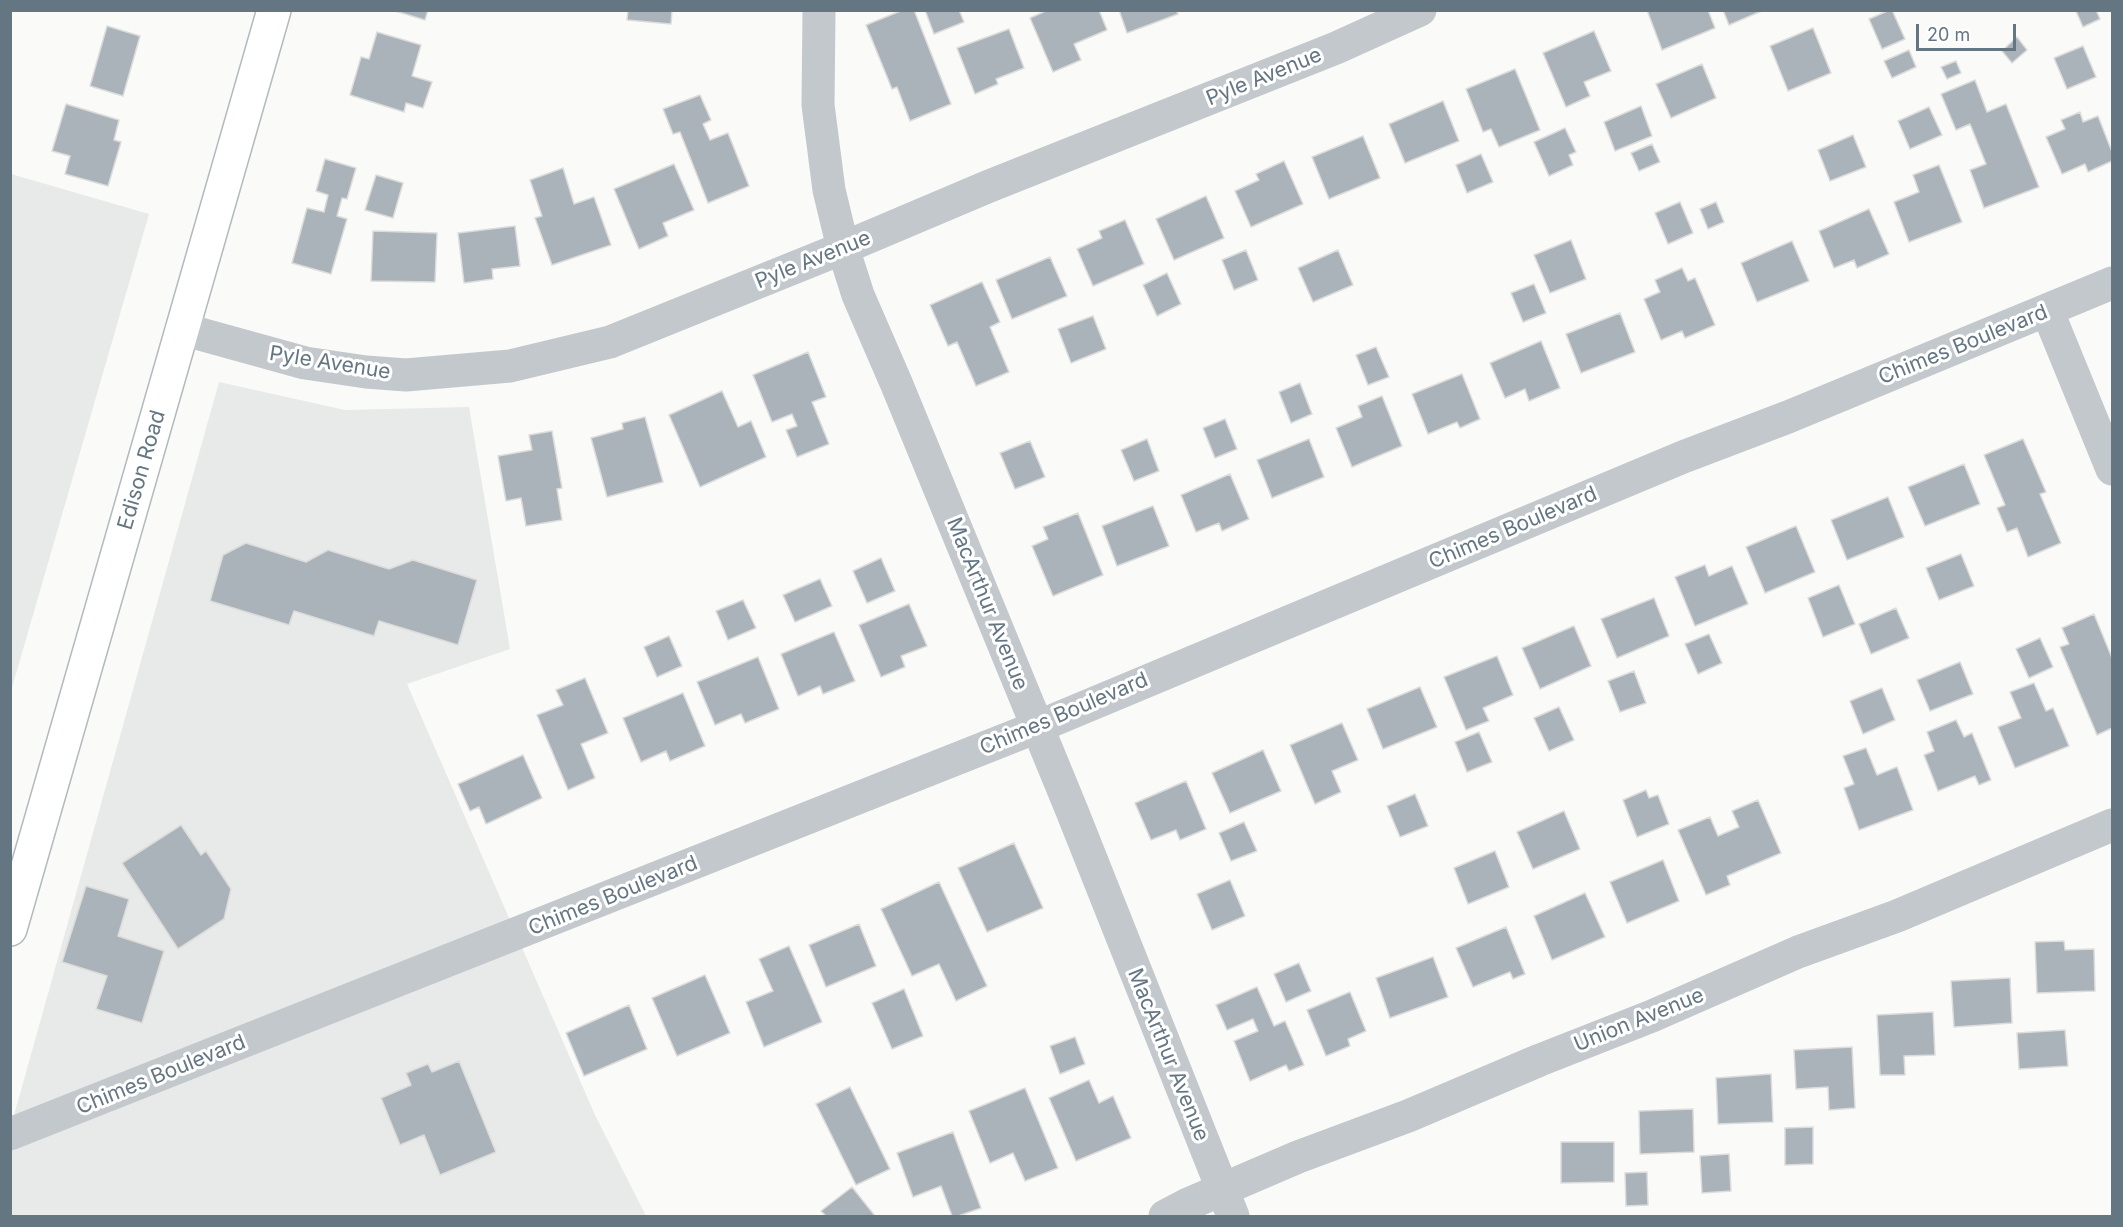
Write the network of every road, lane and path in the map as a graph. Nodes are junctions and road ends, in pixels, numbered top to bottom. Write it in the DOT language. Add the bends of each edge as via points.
graph roads {
  1 [pos="274,10"];
  2 [pos="819,10"];
  3 [pos="1420,10"];
  4 [pos="843,248"];
  5 [pos="2112,283"];
  6 [pos="2047,310"];
  7 [pos="182,329"];
  8 [pos="2112,469"];
  9 [pos="1037,727"];
  10 [pos="2112,825"];
  11 [pos="10,929"];
  12 [pos="10,1134"];
  13 [pos="1228,1203"];
  14 [pos="1165,1216"];
  1 -- 7 [label="main road, Edison Road"];
  2 -- 4 [label="street, MacArthur Avenue" via="818,105 829,190"];
  3 -- 4 [label="street, Pyle Avenue" via="1336,48"];
  4 -- 7 [label="street, Pyle Avenue" via="610,342 510,366 406,375 366,372 305,363"];
  4 -- 9 [label="street, MacArthur Avenue" via="858,295"];
  5 -- 6 [label="street, Chimes Boulevard"];
  6 -- 8 [label="street"];
  6 -- 9 [label="street, Chimes Boulevard"];
  7 -- 11 [label="main road, Edison Road"];
  9 -- 12 [label="street, Chimes Boulevard"];
  9 -- 13 [label="street, MacArthur Avenue"];
  10 -- 13 [label="street, Union Avenue" via="1408,1116 1298,1157"];
  13 -- 14 [label="street, Union Avenue"];
}
